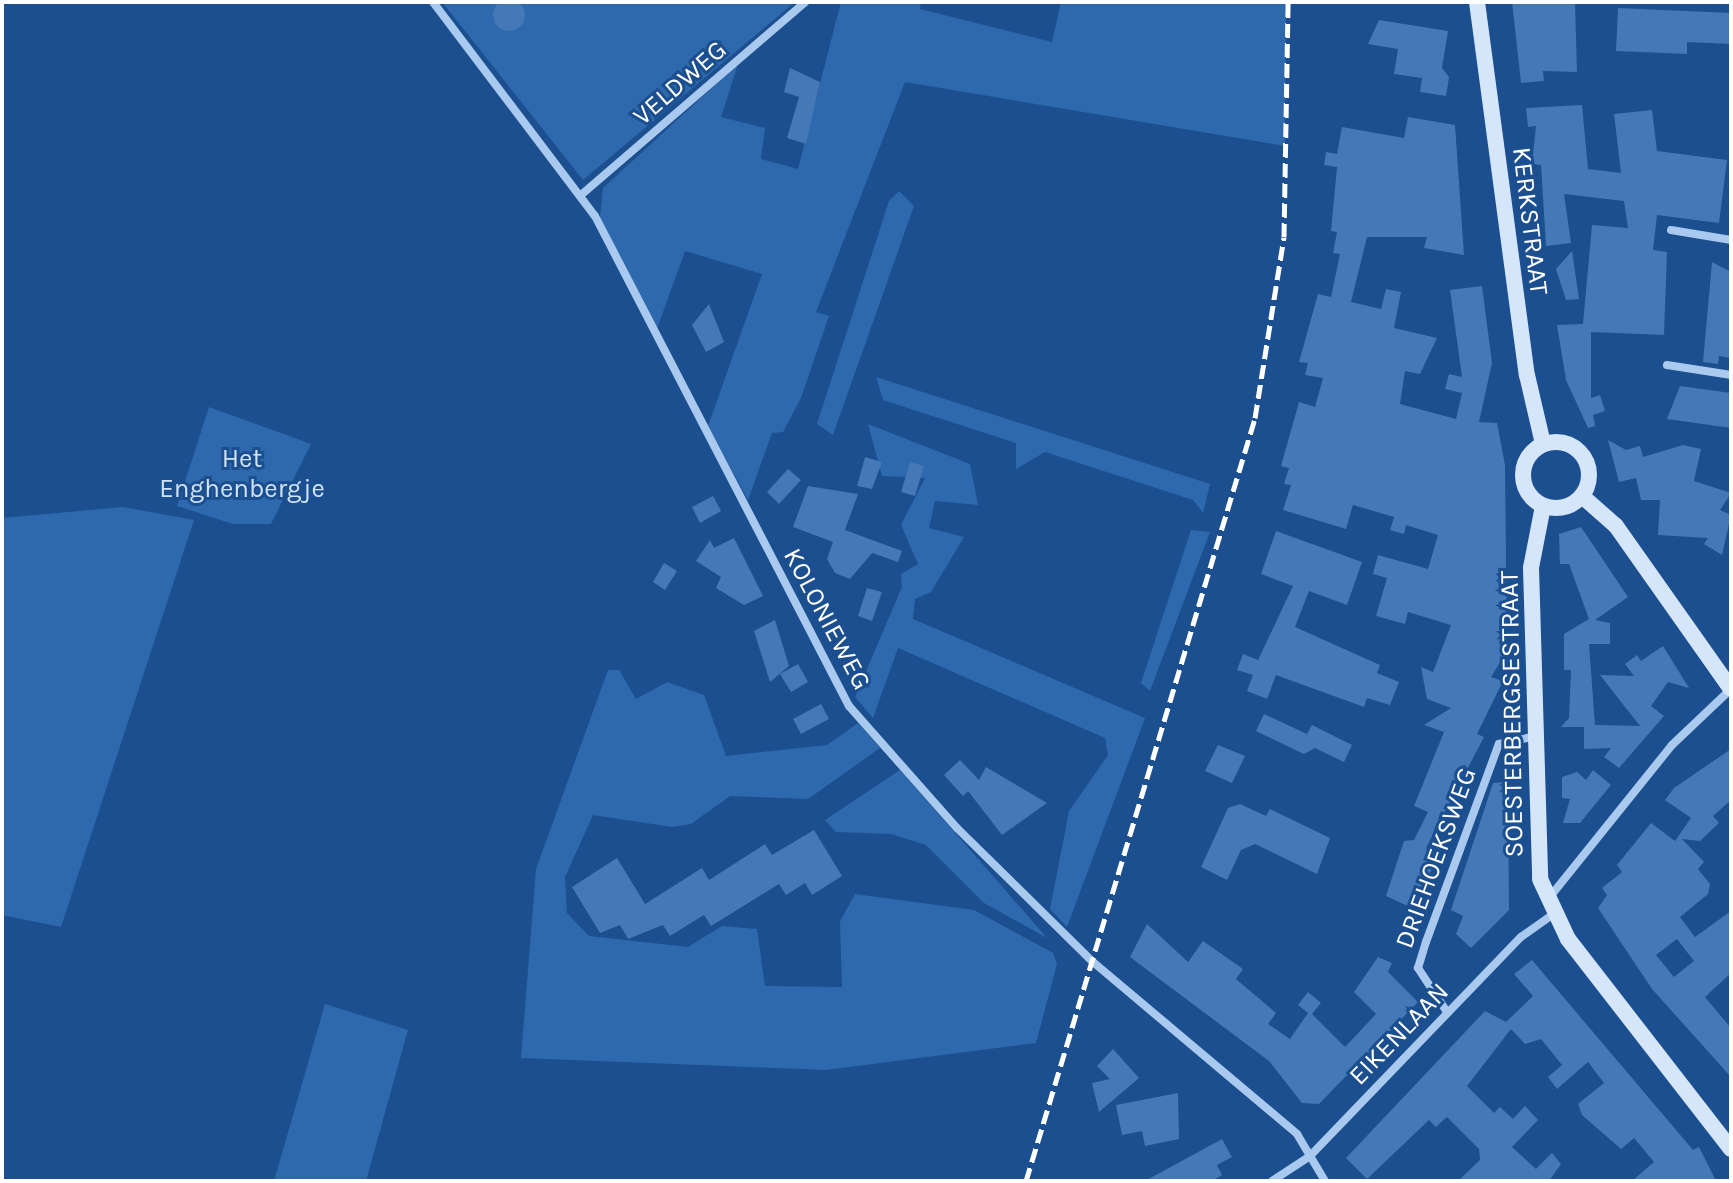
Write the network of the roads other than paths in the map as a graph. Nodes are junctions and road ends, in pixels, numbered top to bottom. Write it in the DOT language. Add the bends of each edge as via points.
graph roads {
  1 [pos="433,2"];
  2 [pos="805,2"];
  3 [pos="1477,2"];
  4 [pos="581,195"];
  5 [pos="1671,230"];
  6 [pos="1731,240"];
  7 [pos="1667,365"];
  8 [pos="1731,375"];
  9 [pos="1543,444"];
  10 [pos="1582,496"];
  11 [pos="1543,506"];
  12 [pos="1731,689"];
  13 [pos="1533,737"];
  14 [pos="1552,906"];
  15 [pos="1447,1012"];
  16 [pos="1731,1149"];
  17 [pos="1310,1156"];
  18 [pos="1272,1181"];
  19 [pos="1325,1181"];
  1 -- 4 [label="street, KOLONIEWEG"];
  2 -- 4 [label="street, VELDWEG"];
  3 -- 9 [label="main road, KERKSTRAAT" via="1524,361"];
  4 -- 17 [label="street, KOLONIEWEG" via="849,706 957,828 1093,962 1297,1134"];
  5 -- 6 [label="street"];
  7 -- 8 [label="street"];
  9 -- 10 [label="main road" via="1564,442 1581,453 1589,471"];
  9 -- 11 [label="main road" via="1527,458 1522,479"];
  10 -- 11 [label="main road" via="1561,508"];
  10 -- 12 [label="main road" via="1616,526"];
  11 -- 13 [label="main road, SOESTERBERGSESTRAAT" via="1531,568"];
  12 -- 14 [label="street, EIKENLAAN" via="1672,745"];
  13 -- 14 [label="main road, SOESTERBERGSESTRAAT" via="1536,856"];
  13 -- 15 [label="street, DRIEHOEKSWEG" via="1499,744 1426,942 1418,968"];
  14 -- 15 [label="street, EIKENLAAN"];
  14 -- 16 [label="main road, SOESTERBERGSESTRAAT"];
  15 -- 17 [label="street, EIKENLAAN"];
  17 -- 18 [label="street, EIKENLAAN"];
  17 -- 19 [label="street, KOLONIEWEG"];
}
